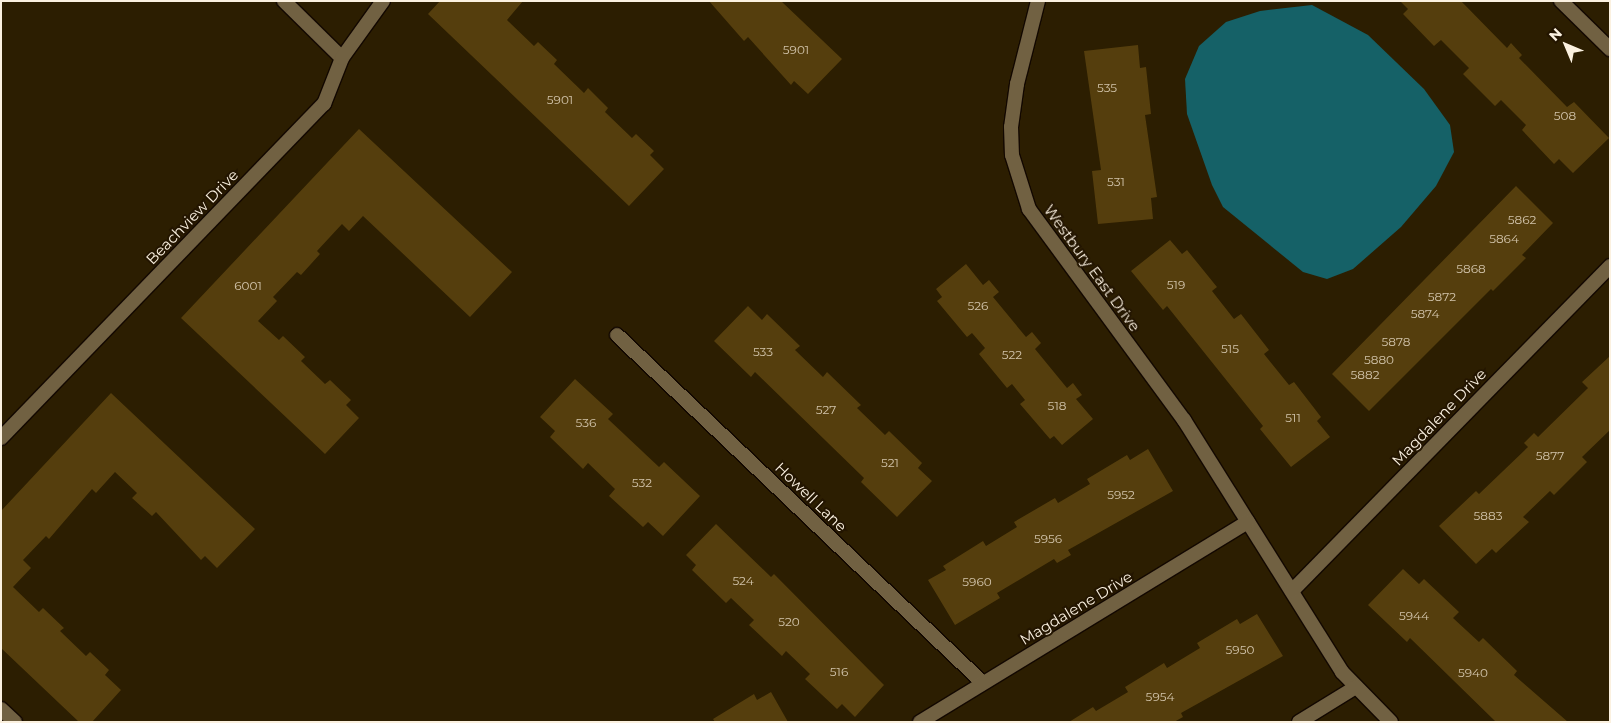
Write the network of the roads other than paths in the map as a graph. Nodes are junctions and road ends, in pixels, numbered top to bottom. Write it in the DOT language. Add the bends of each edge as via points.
graph roads {
  1 [pos="284,1"];
  2 [pos="382,1"];
  3 [pos="1038,1"];
  4 [pos="1561,1"];
  5 [pos="1610,49"];
  6 [pos="342,58"];
  7 [pos="1610,266"];
  8 [pos="617,335"];
  9 [pos="1,438"];
  10 [pos="1248,522"];
  11 [pos="1292,591"];
  12 [pos="983,684"];
  13 [pos="1356,687"];
  14 [pos="1,709"];
  15 [pos="15,722"];
  16 [pos="920,722"];
  17 [pos="1299,722"];
  18 [pos="1391,722"];
  1 -- 6 [label="street"];
  2 -- 6 [label="street, Beachview Drive"];
  3 -- 10 [label="street, Westbury East Drive" via="1017,84 1011,127 1018,183 1036,221 1184,420"];
  4 -- 5 [label="street"];
  6 -- 9 [label="street, Beachview Drive" via="324,104"];
  7 -- 11 [label="street, Magdalene Drive"];
  8 -- 12 [label="street, Howell Lane"];
  10 -- 11 [label="street, Westbury East Drive"];
  10 -- 12 [label="street, Magdalene Drive"];
  11 -- 13 [label="street" via="1342,672"];
  12 -- 16 [label="street, Magdalene Drive"];
  13 -- 17 [label="street"];
  13 -- 18 [label="street"];
  14 -- 15 [label="street"];
}
